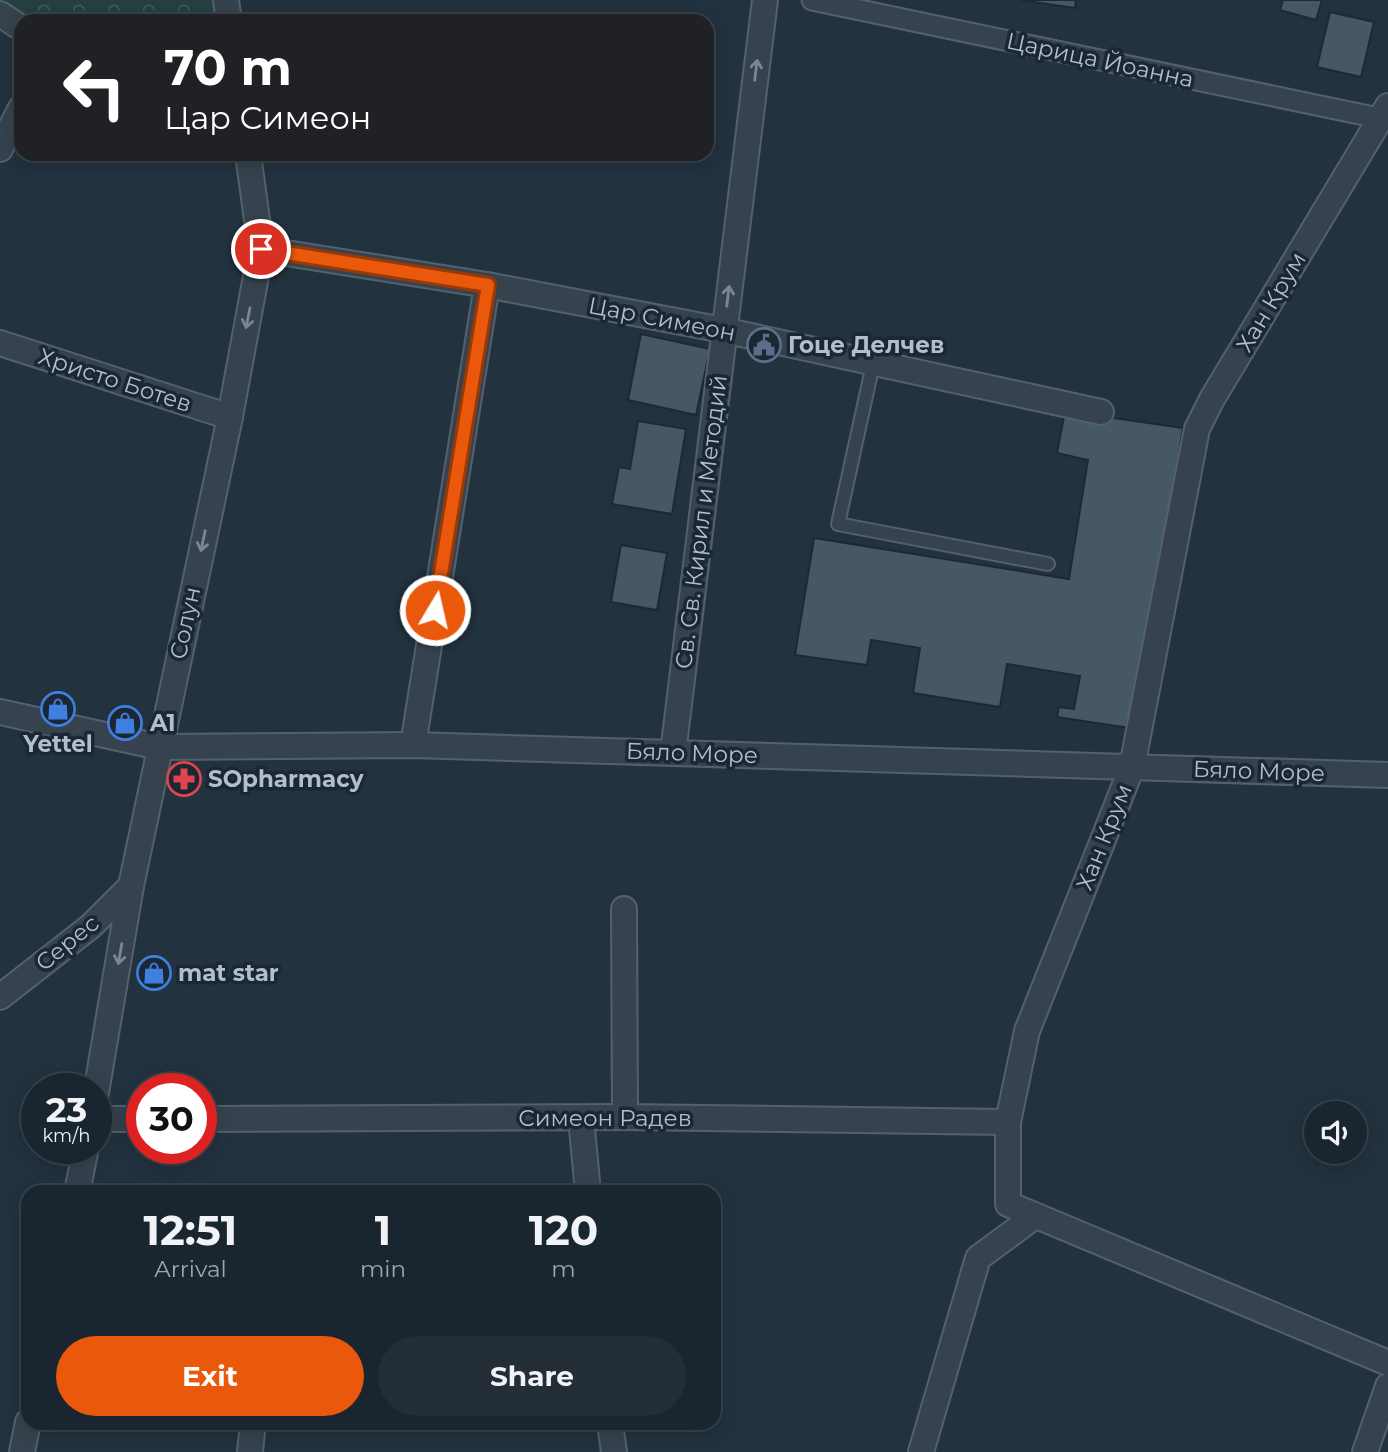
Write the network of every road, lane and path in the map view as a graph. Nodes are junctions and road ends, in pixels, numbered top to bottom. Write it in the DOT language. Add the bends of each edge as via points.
graph roads {
  1 [pos="765,0"];
  2 [pos="812,0"];
  3 [pos="1386,115"];
  4 [pos="14,122"];
  5 [pos="0,149"];
  6 [pos="249,161"];
  7 [pos="261,249"];
  8 [pos="488,285"];
  9 [pos="723,330"];
  10 [pos="0,343"];
  11 [pos="873,365"];
  12 [pos="1101,412"];
  13 [pos="230,417"];
  14 [pos="1048,564"];
  15 [pos="0,712"];
  16 [pos="413,745"];
  17 [pos="159,747"];
  18 [pos="673,753"];
  19 [pos="1132,768"];
  20 [pos="1388,775"];
  21 [pos="131,886"];
  22 [pos="624,909"];
  23 [pos="0,997"];
  24 [pos="99,1073"];
  25 [pos="625,1117"];
  26 [pos="581,1118"];
  27 [pos="217,1119"];
  28 [pos="1008,1122"];
  29 [pos="82,1164"];
  30 [pos="78,1185"];
  31 [pos="587,1185"];
  32 [pos="1035,1216"];
  33 [pos="1388,1363"];
  34 [pos="1388,1386"];
  35 [pos="26,1430"];
  36 [pos="252,1430"];
  37 [pos="611,1430"];
  38 [pos="22,1452"];
  39 [pos="250,1452"];
  40 [pos="614,1452"];
  41 [pos="921,1452"];
  42 [pos="1365,1452"];
  9 -- 1 [label="street, Св. Св. Кирил и Методий, one-way"];
  2 -- 3 [label="street, Царица Йоанна"];
  3 -- 19 [label="street, Хан Крум" via="1197,429"];
  4 -- 5 [label="street"];
  6 -- 7 [label="street, Солун"];
  7 -- 8 [label="street, Цар Симеон"];
  7 -- 13 [label="street, Солун, one-way"];
  8 -- 9 [label="street, Цар Симеон"];
  8 -- 16 [label="street"];
  9 -- 11 [label="street, Цар Симеон"];
  9 -- 18 [label="street, Св. Св. Кирил и Методий"];
  10 -- 13 [label="street, Христо Ботев"];
  11 -- 12 [label="street, Цар Симеон"];
  11 -- 14 [label="lane" via="838,524"];
  13 -- 17 [label="street, Солун, one-way"];
  15 -- 17 [label="street, Бяло Море"];
  16 -- 17 [label="street, Бяло Море"];
  16 -- 18 [label="street, Бяло Море"];
  17 -- 21 [label="street, Солун"];
  18 -- 19 [label="street, Бяло Море"];
  19 -- 20 [label="street, Бяло Море"];
  19 -- 28 [label="street, Хан Крум" via="1027,1031"];
  21 -- 23 [label="street, Серес" via="91,926"];
  21 -- 24 [label="street, Солун, one-way"];
  22 -- 25 [label="street"];
  25 -- 26 [label="street, Симеон Радев"];
  25 -- 28 [label="street, Симеон Радев"];
  26 -- 27 [label="street, Симеон Радев"];
  26 -- 31 [label="street"];
  28 -- 32 [label="street, Хан Крум" via="1008,1204"];
  29 -- 30 [label="street"];
  32 -- 33 [label="street, Хан Крум"];
  32 -- 41 [label="street" via="978,1258"];
  34 -- 42 [label="street"];
  35 -- 38 [label="street"];
  36 -- 39 [label="street"];
  37 -- 40 [label="street"];
}
